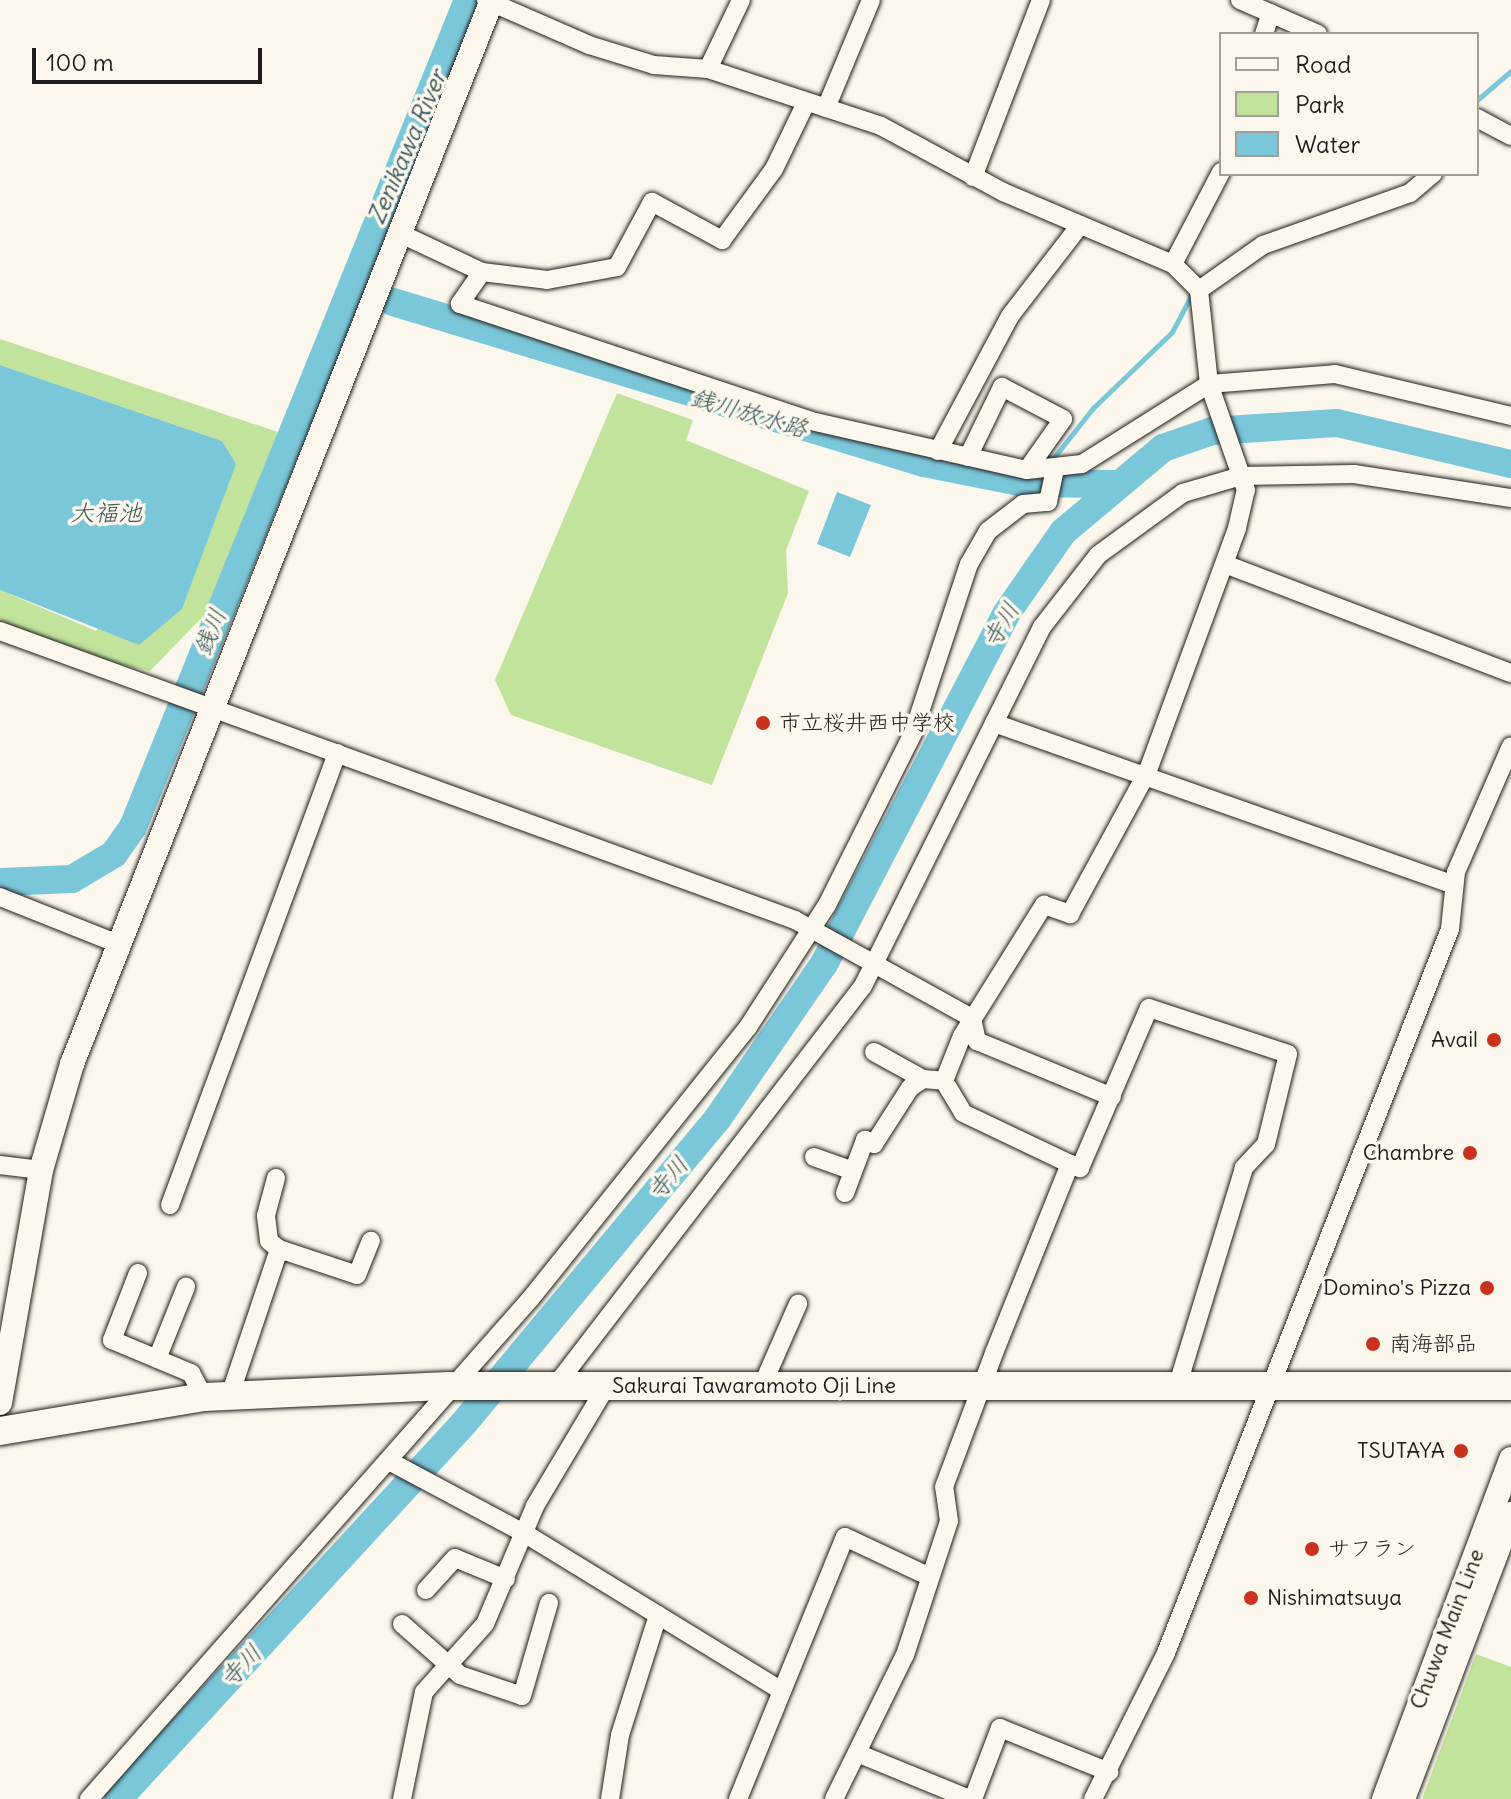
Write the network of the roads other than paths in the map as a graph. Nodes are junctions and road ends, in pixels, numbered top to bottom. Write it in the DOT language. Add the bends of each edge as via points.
graph roads {
  1 [pos="741,0"];
  2 [pos="871,0"];
  3 [pos="1041,0"];
  4 [pos="489,1"];
  5 [pos="1243,1"];
  6 [pos="1271,13"];
  7 [pos="1265,32"];
  8 [pos="1314,32"];
  9 [pos="708,69"];
  10 [pos="805,105"];
  11 [pos="826,108"];
  12 [pos="1479,119"];
  13 [pos="1511,136"];
  14 [pos="1219,176"];
  15 [pos="1431,176"];
  16 [pos="973,177"];
  17 [pos="1080,225"];
  18 [pos="399,233"];
  19 [pos="1173,264"];
  20 [pos="482,272"];
  21 [pos="1195,288"];
  22 [pos="1210,388"];
  23 [pos="1511,416"];
  24 [pos="938,451"];
  25 [pos="968,457"];
  26 [pos="1043,470"];
  27 [pos="1240,471"];
  28 [pos="1511,498"];
  29 [pos="1225,564"];
  30 [pos="0,631"];
  31 [pos="1511,673"];
  32 [pos="204,702"];
  33 [pos="994,723"];
  34 [pos="1511,746"];
  35 [pos="337,753"];
  36 [pos="1506,772"];
  37 [pos="1147,773"];
  38 [pos="1452,884"];
  39 [pos="0,897"];
  40 [pos="811,931"];
  41 [pos="118,944"];
  42 [pos="869,960"];
  43 [pos="972,1018"];
  44 [pos="874,1052"];
  45 [pos="923,1079"];
  46 [pos="944,1081"];
  47 [pos="1112,1097"];
  48 [pos="814,1157"];
  49 [pos="2,1160"];
  50 [pos="1070,1164"];
  51 [pos="41,1170"];
  52 [pos="853,1171"];
  53 [pos="276,1178"];
  54 [pos="845,1193"];
  55 [pos="170,1205"];
  56 [pos="371,1241"];
  57 [pos="279,1249"];
  58 [pos="138,1273"];
  59 [pos="186,1287"];
  60 [pos="798,1304"];
  61 [pos="157,1359"];
  62 [pos="983,1385"];
  63 [pos="762,1386"];
  64 [pos="1511,1386"];
  65 [pos="455,1387"];
  66 [pos="606,1387"];
  67 [pos="1177,1387"];
  68 [pos="1266,1387"];
  69 [pos="547,1389"];
  70 [pos="217,1396"];
  71 [pos="0,1403"];
  72 [pos="0,1431"];
  73 [pos="1511,1459"];
  74 [pos="389,1461"];
  75 [pos="1511,1514"];
  76 [pos="524,1533"];
  77 [pos="928,1576"];
  78 [pos="506,1579"];
  79 [pos="426,1590"];
  80 [pos="549,1603"];
  81 [pos="658,1615"];
  82 [pos="402,1624"];
  83 [pos="448,1666"];
  84 [pos="777,1688"];
  85 [pos="857,1753"];
  86 [pos="1109,1772"];
  87 [pos="89,1799"];
  88 [pos="402,1799"];
  89 [pos="610,1799"];
  90 [pos="738,1799"];
  91 [pos="834,1799"];
  92 [pos="971,1799"];
  93 [pos="1093,1799"];
  94 [pos="1384,1799"];
  95 [pos="1403,1799"];
  1 -- 9 [label="street"];
  2 -- 11 [label="street"];
  3 -- 16 [label="street"];
  4 -- 9 [label="street" via="654,65"];
  4 -- 18 [label="street"];
  5 -- 6 [label="street"];
  6 -- 7 [label="street"];
  6 -- 8 [label="street"];
  9 -- 10 [label="street"];
  10 -- 11 [label="street"];
  10 -- 20 [label="street" via="774,169 722,240 652,202 617,267 547,280"];
  11 -- 16 [label="street" via="881,126"];
  12 -- 13 [label="street"];
  14 -- 19 [label="street"];
  15 -- 21 [label="street" via="1410,193 1263,245"];
  16 -- 17 [label="street"];
  17 -- 19 [label="street"];
  17 -- 24 [label="street" via="1010,316"];
  18 -- 20 [label="street"];
  18 -- 32 [label="street"];
  19 -- 21 [label="street"];
  20 -- 24 [label="street" via="460,304 699,386"];
  21 -- 22 [label="street"];
  22 -- 23 [label="street" via="1335,374"];
  22 -- 26 [label="street" via="1082,464"];
  22 -- 27 [label="street"];
  24 -- 25 [label="street"];
  25 -- 26 [label="street"];
  25 -- 26 [label="street" via="1002,387 1063,419"];
  26 -- 40 [label="street" via="1048,502 1023,504 988,531 969,564 913,733"];
  27 -- 28 [label="street" via="1354,474"];
  27 -- 29 [label="street" via="1245,500"];
  27 -- 33 [label="street" via="1183,493 1098,555 1042,627"];
  29 -- 31 [label="street"];
  29 -- 37 [label="street"];
  30 -- 32 [label="street"];
  32 -- 35 [label="street"];
  32 -- 41 [label="street"];
  33 -- 37 [label="street"];
  33 -- 42 [label="street"];
  34 -- 36 [label="street"];
  35 -- 40 [label="street"];
  35 -- 55 [label="street"];
  36 -- 38 [label="street"];
  37 -- 38 [label="street"];
  37 -- 43 [label="street" via="1070,914 1044,905"];
  38 -- 68 [label="street" via="1450,929"];
  39 -- 41 [label="street"];
  40 -- 42 [label="street"];
  40 -- 65 [label="street" via="705,1083"];
  41 -- 51 [label="street"];
  42 -- 43 [label="street"];
  42 -- 69 [label="street" via="863,986"];
  43 -- 46 [label="street"];
  43 -- 47 [label="street" via="977,1041"];
  44 -- 45 [label="street"];
  45 -- 46 [label="street"];
  45 -- 52 [label="street" via="901,1099 874,1144 865,1140"];
  46 -- 50 [label="street" via="963,1113"];
  47 -- 50 [label="street" via="1080,1168"];
  47 -- 67 [label="street" via="1149,1008 1288,1054 1266,1144 1244,1168"];
  48 -- 52 [label="street"];
  49 -- 51 [label="street"];
  50 -- 62 [label="street"];
  51 -- 71 [label="street"];
  52 -- 54 [label="street"];
  53 -- 57 [label="street" via="266,1216 269,1241"];
  56 -- 57 [label="street" via="357,1275"];
  57 -- 70 [label="street"];
  58 -- 61 [label="street" via="112,1340"];
  59 -- 61 [label="street"];
  60 -- 63 [label="street"];
  61 -- 70 [label="street" via="191,1373"];
  62 -- 63 [label="main road, Sakurai Tawaramoto Oji Line"];
  62 -- 67 [label="main road, Sakurai Tawaramoto Oji Line"];
  62 -- 77 [label="street" via="944,1487 949,1521"];
  63 -- 66 [label="main road, Sakurai Tawaramoto Oji Line"];
  64 -- 68 [label="main road, Sakurai Tawaramoto Oji Line"];
  65 -- 69 [label="main road, Sakurai Tawaramoto Oji Line"];
  65 -- 70 [label="main road, Sakurai Tawaramoto Oji Line"];
  65 -- 74 [label="street"];
  66 -- 69 [label="main road, Sakurai Tawaramoto Oji Line"];
  66 -- 76 [label="street"];
  67 -- 68 [label="main road, Sakurai Tawaramoto Oji Line"];
  68 -- 86 [label="street" via="1161,1667"];
  70 -- 72 [label="main road, Sakurai Tawaramoto Oji Line"];
  73 -- 94 [label="street, Chuwa Main Line"];
  74 -- 76 [label="street"];
  74 -- 87 [label="street"];
  75 -- 95 [label="street, Chuwa Main Line"];
  76 -- 78 [label="street"];
  76 -- 81 [label="street"];
  77 -- 84 [label="street" via="845,1537"];
  77 -- 85 [label="street" via="893,1686"];
  78 -- 79 [label="street" via="455,1558"];
  78 -- 83 [label="street" via="485,1624"];
  80 -- 83 [label="street" via="522,1696"];
  81 -- 84 [label="street"];
  81 -- 89 [label="street" via="620,1735"];
  82 -- 83 [label="street"];
  83 -- 88 [label="street" via="413,1721"];
  84 -- 90 [label="street"];
  85 -- 91 [label="street"];
  85 -- 92 [label="street"];
  86 -- 92 [label="street" via="1000,1728"];
  86 -- 93 [label="street"];
}
